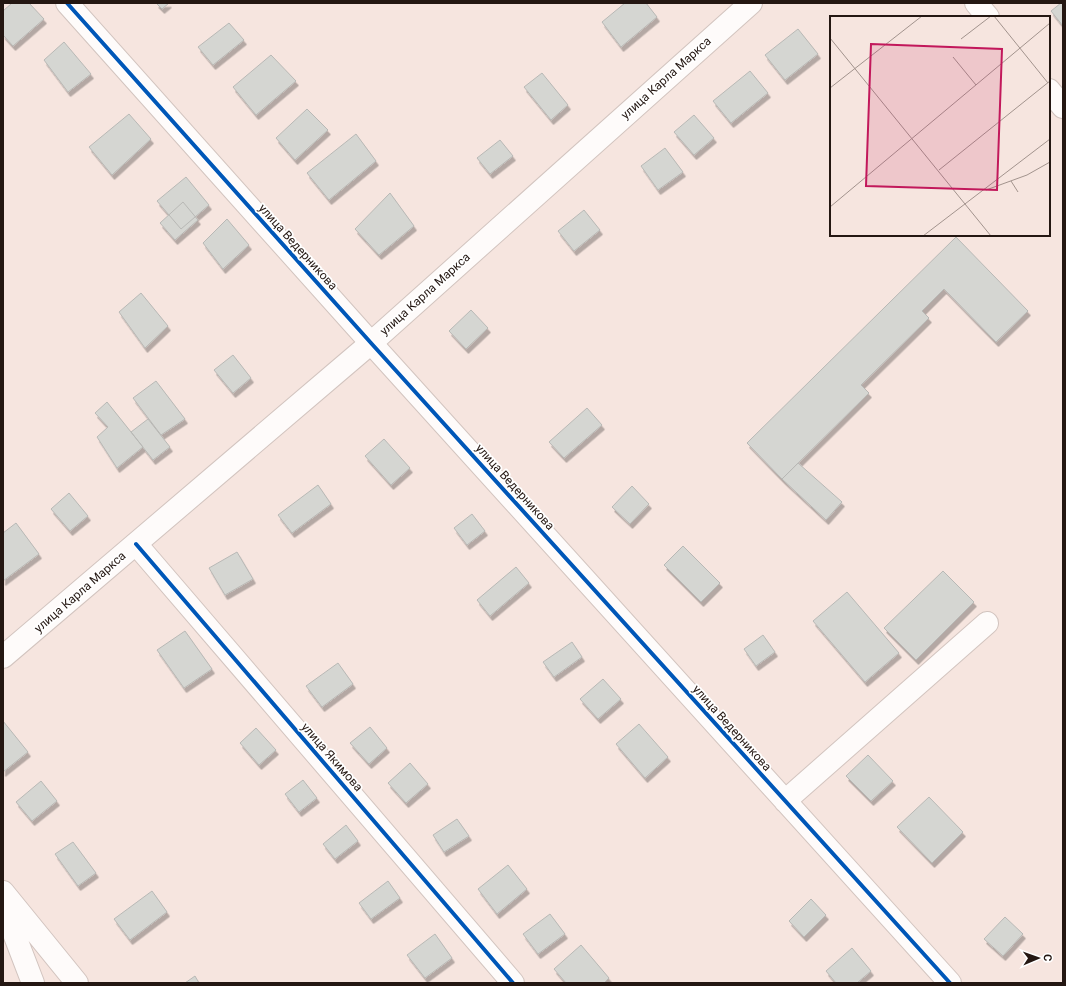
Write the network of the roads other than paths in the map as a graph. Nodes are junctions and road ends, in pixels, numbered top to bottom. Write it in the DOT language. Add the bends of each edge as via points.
graph roads {
  1 [pos="67,3"];
  2 [pos="751,3"];
  3 [pos="976,3"];
  4 [pos="987,16"];
  5 [pos="1050,91"];
  6 [pos="1063,107"];
  7 [pos="371,343"];
  8 [pos="136,544"];
  9 [pos="987,623"];
  10 [pos="3,657"];
  11 [pos="785,801"];
  12 [pos="3,892"];
  13 [pos="3,905"];
  14 [pos="33,983"];
  15 [pos="78,983"];
  16 [pos="513,983"];
  17 [pos="950,983"];
  1 -- 7 [label="main road, улица Ведерникова"];
  2 -- 7 [label="main road, улица Карла Маркса"];
  3 -- 4 [label="main road"];
  5 -- 6 [label="main road"];
  7 -- 8 [label="main road, улица Карла Маркса"];
  7 -- 11 [label="main road, улица Ведерникова"];
  8 -- 10 [label="main road, улица Карла Маркса"];
  8 -- 16 [label="main road, улица Якимова"];
  9 -- 11 [label="main road"];
  11 -- 17 [label="main road, улица Ведерникова"];
  12 -- 15 [label="main road"];
  13 -- 14 [label="main road"];
}
